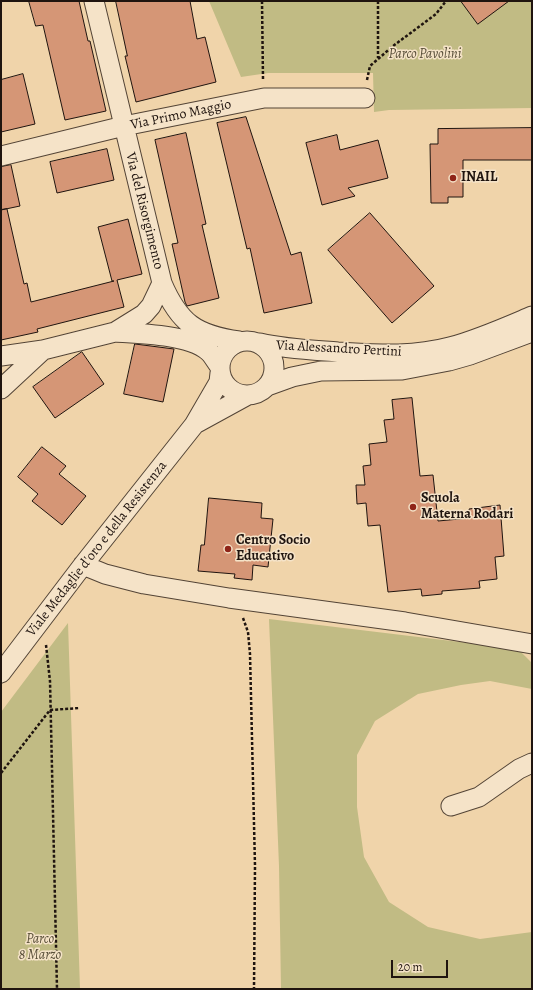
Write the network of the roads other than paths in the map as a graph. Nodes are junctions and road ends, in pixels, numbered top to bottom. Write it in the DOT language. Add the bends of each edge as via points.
graph roads {
  1 [pos="94,1"];
  2 [pos="364,98"];
  3 [pos="124,126"];
  4 [pos="1,156"];
  5 [pos="162,283"];
  6 [pos="532,316"];
  7 [pos="115,332"];
  8 [pos="532,332"];
  9 [pos="239,341"];
  10 [pos="260,343"];
  11 [pos="43,350"];
  12 [pos="1,356"];
  13 [pos="220,370"];
  14 [pos="267,386"];
  15 [pos="1,389"];
  16 [pos="248,395"];
  17 [pos="194,425"];
  18 [pos="83,565"];
  19 [pos="532,644"];
  20 [pos="1,673"];
  21 [pos="532,763"];
  22 [pos="451,806"];
  1 -- 3 [label="street, Via del Risorgimento"];
  2 -- 3 [label="street, Via Primo Maggio" via="264,98"];
  3 -- 4 [label="street, Via Primo Maggio"];
  3 -- 5 [label="street, Via del Risorgimento"];
  5 -- 7 [label="street, Via del Risorgimento" via="151,306 144,314"];
  5 -- 9 [label="street" via="169,300 188,323 209,336"];
  6 -- 10 [label="street, Via Alessandro Pertini" via="450,347 425,352 385,355 311,350"];
  7 -- 11 [label="street"];
  7 -- 13 [label="street" via="173,336 197,344 210,353"];
  8 -- 14 [label="street, Via Alessandro Pertini" via="449,361 396,370 321,372 292,377"];
  9 -- 10 [label="street"];
  9 -- 13 [label="street" via="225,351"];
  10 -- 14 [label="street" via="272,355 274,363 272,380"];
  11 -- 12 [label="street"];
  11 -- 15 [label="street"];
  13 -- 16 [label="street" via="226,385 233,391"];
  13 -- 17 [label="street, Viale Medaglie d'oro e della Resistenza" via="219,382"];
  14 -- 16 [label="street" via="256,394"];
  16 -- 17 [label="street, Viale Medaglie d'oro e della Resistenza"];
  17 -- 18 [label="street, Viale Medaglie d'oro e della Resistenza"];
  18 -- 19 [label="street" via="144,584 405,622"];
  18 -- 20 [label="street, Viale Medaglie d'oro e della Resistenza"];
  21 -- 22 [label="street" via="479,797"];
}
